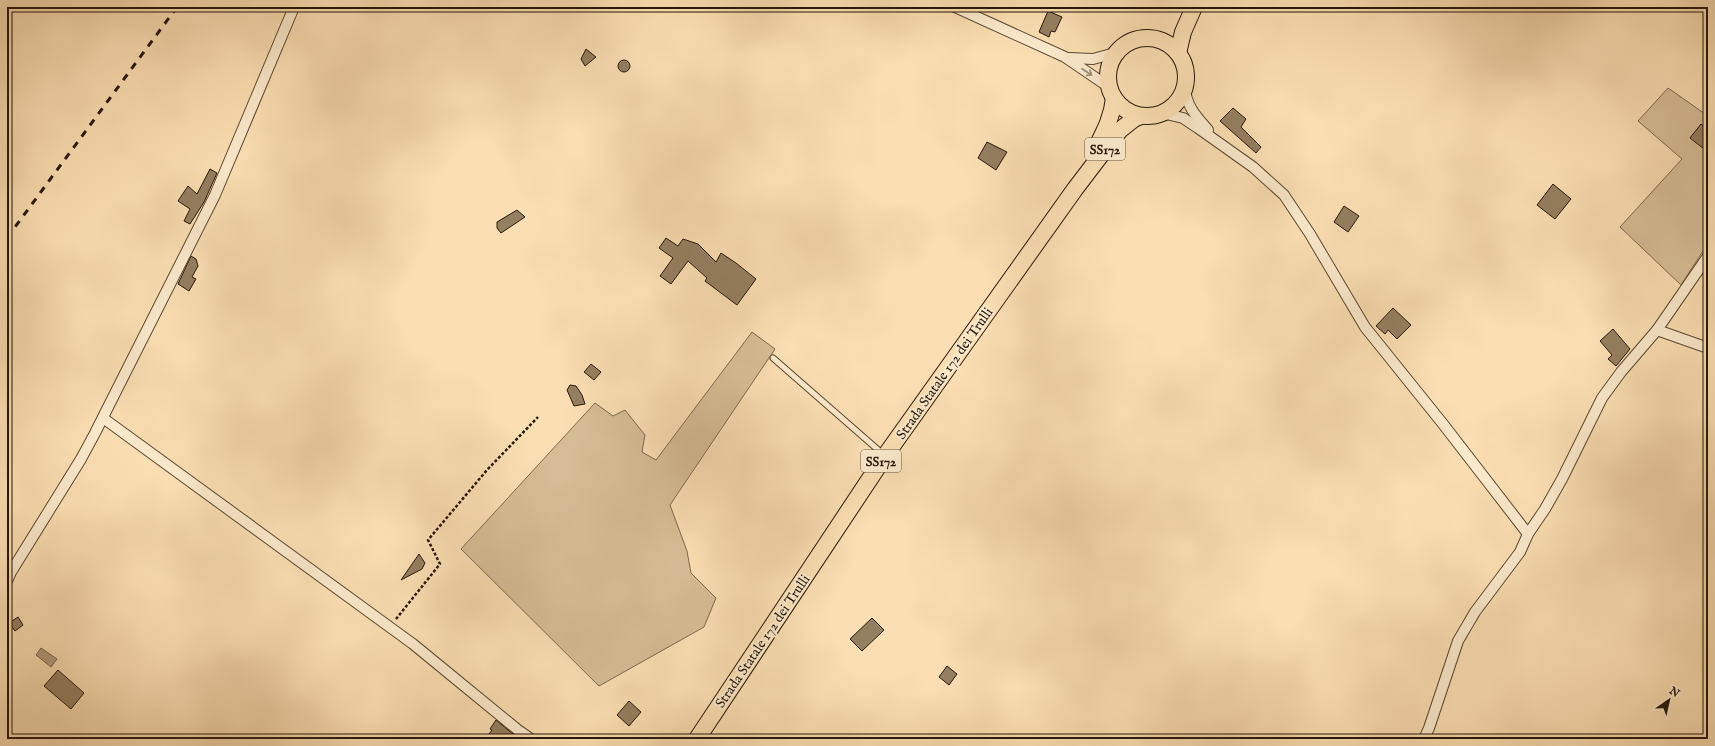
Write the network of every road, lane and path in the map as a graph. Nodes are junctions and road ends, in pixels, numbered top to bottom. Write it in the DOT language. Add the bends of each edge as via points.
graph roads {
  1 [pos="294,7"];
  2 [pos="955,7"];
  3 [pos="1192,10"];
  4 [pos="1156,39"];
  5 [pos="1115,53"];
  6 [pos="1178,53"];
  7 [pos="1065,57"];
  8 [pos="1185,88"];
  9 [pos="1111,93"];
  10 [pos="1162,113"];
  11 [pos="1141,116"];
  12 [pos="1216,139"];
  13 [pos="1075,189"];
  14 [pos="1708,256"];
  15 [pos="1657,330"];
  16 [pos="1708,348"];
  17 [pos="773,358"];
  18 [pos="538,417"];
  19 [pos="103,418"];
  20 [pos="885,456"];
  21 [pos="1528,534"];
  22 [pos="7,581"];
  23 [pos="390,627"];
  24 [pos="531,739"];
  25 [pos="697,739"];
  26 [pos="1424,739"];
  1 -- 19 [label="street" via="215,195"];
  2 -- 7 [label="street"];
  3 -- 4 [label="main road" via="1171,31"];
  3 -- 6 [label="main road"];
  4 -- 5 [label="main road" via="1137,39 1128,42"];
  4 -- 6 [label="main road" via="1168,44"];
  5 -- 7 [label="street" via="1093,59"];
  5 -- 9 [label="main road, Strada Statale 172 dei Trulli" via="1108,74"];
  6 -- 8 [label="main road" via="1185,71"];
  7 -- 9 [label="street, one-way"];
  8 -- 10 [label="main road" via="1173,106"];
  8 -- 12 [label="street" via="1191,109"];
  9 -- 11 [label="main road" via="1130,112"];
  9 -- 13 [label="main road, Strada Statale 172 dei Trulli" via="1113,110 1110,122"];
  10 -- 11 [label="main road, Strada Statale 172 dei Trulli"];
  10 -- 12 [label="street" via="1183,118"];
  11 -- 13 [label="main road, Strada Statale 172 dei Trulli / SS172" via="1120,130"];
  12 -- 21 [label="street" via="1284,195 1339,280 1365,327"];
  13 -- 20 [label="main road, Strada Statale 172 dei Trulli / SS172"];
  14 -- 15 [label="street"];
  15 -- 16 [label="street"];
  15 -- 21 [label="street" via="1602,398 1545,509"];
  17 -- 20 [label="lane"];
  18 -- 23 [label="path" via="428,540 440,564"];
  19 -- 22 [label="street"];
  19 -- 23 [label="street"];
  20 -- 25 [label="main road, Strada Statale 172 dei Trulli / SS172"];
  21 -- 26 [label="street" via="1520,552 1475,612 1458,641"];
  23 -- 24 [label="street"];
}
